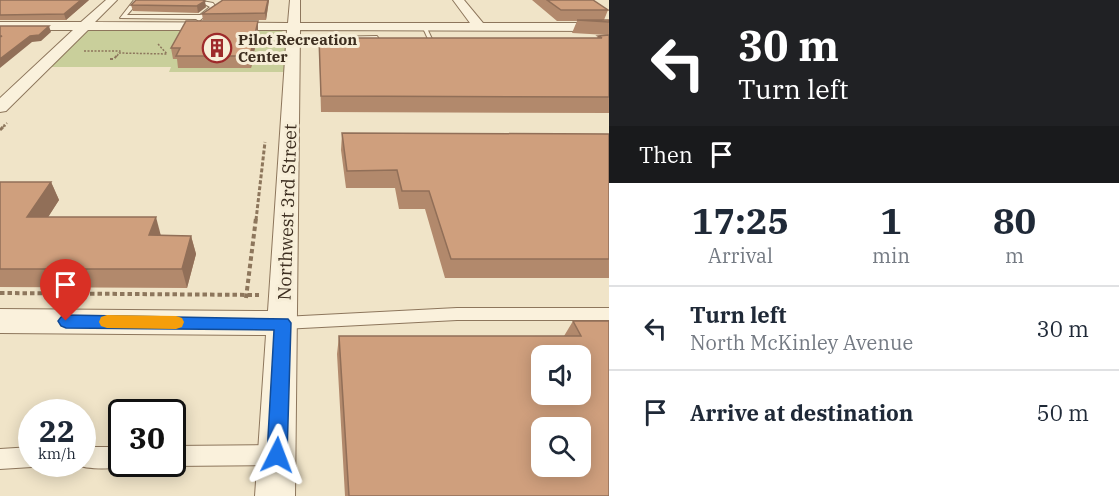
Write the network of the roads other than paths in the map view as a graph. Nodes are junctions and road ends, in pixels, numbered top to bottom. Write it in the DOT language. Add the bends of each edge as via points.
graph roads {
  1 [pos="112,0"];
  2 [pos="137,0"];
  3 [pos="200,0"];
  4 [pos="295,0"];
  5 [pos="458,0"];
  6 [pos="222,3"];
  7 [pos="213,7"];
  8 [pos="200,17"];
  9 [pos="84,26"];
  10 [pos="0,27"];
  11 [pos="189,27"];
  12 [pos="294,27"];
  13 [pos="480,27"];
  14 [pos="609,27"];
  15 [pos="424,35"];
  16 [pos="441,38"];
  17 [pos="384,42"];
  18 [pos="0,106"];
  19 [pos="283,309"];
  20 [pos="609,314"];
  21 [pos="0,321"];
  22 [pos="277,455"];
  23 [pos="186,456"];
  24 [pos="18,458"];
  25 [pos="0,459"];
  26 [pos="275,496"];
  1 -- 9 [label="street"];
  2 -- 8 [label="lane" via="122,17"];
  3 -- 7 [label="lane"];
  4 -- 12 [label="street, Northwest 3rd Street"];
  5 -- 13 [label="street"];
  6 -- 7 [label="lane"];
  7 -- 8 [label="lane"];
  8 -- 11 [label="lane"];
  9 -- 10 [label="street"];
  9 -- 11 [label="street"];
  9 -- 18 [label="street"];
  11 -- 12 [label="street"];
  12 -- 15 [label="street"];
  12 -- 19 [label="street, Northwest 3rd Street"];
  13 -- 14 [label="street"];
  13 -- 15 [label="street"];
  15 -- 16 [label="lane"];
  17 -- 17 [label="lane" via="336,46 327,44 327,39"];
  19 -- 20 [label="lane"];
  19 -- 21 [label="street"];
  19 -- 22 [label="street, Northwest 3rd Street"];
  22 -- 23 [label="lane"];
  22 -- 26 [label="street, Northwest 3rd Street"];
  24 -- 25 [label="lane"];
}
